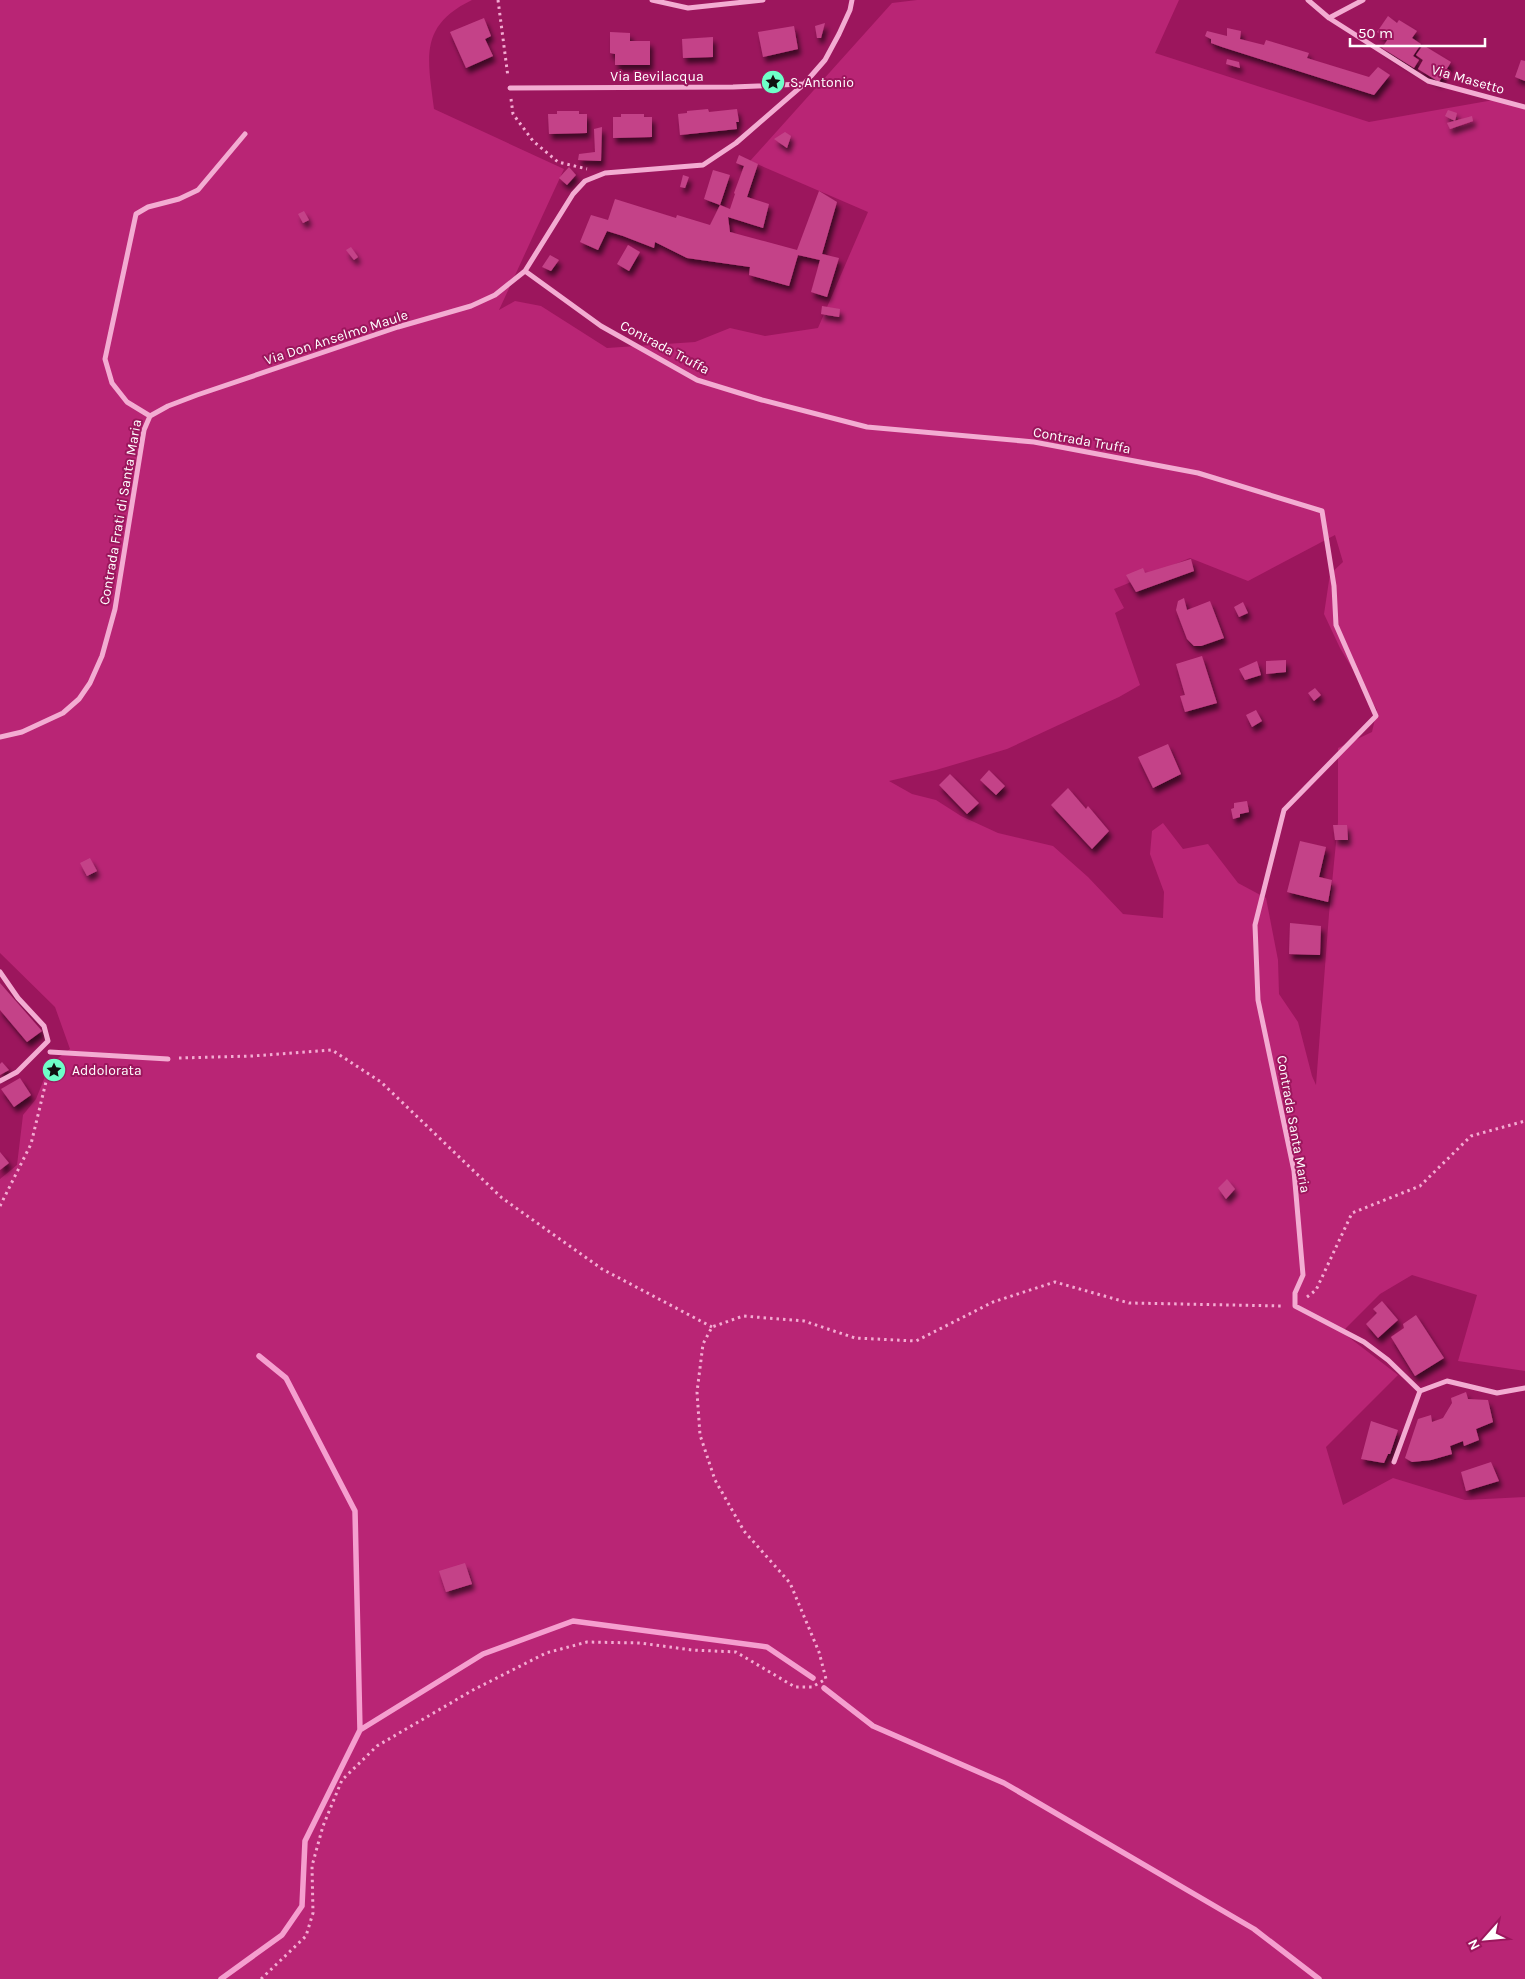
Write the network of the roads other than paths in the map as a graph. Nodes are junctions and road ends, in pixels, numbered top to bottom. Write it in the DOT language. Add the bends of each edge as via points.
graph roads {
  1 [pos="652,0"];
  2 [pos="763,0"];
  3 [pos="852,0"];
  4 [pos="1308,0"];
  5 [pos="1363,0"];
  6 [pos="1328,18"];
  7 [pos="804,84"];
  8 [pos="510,88"];
  9 [pos="1525,107"];
  10 [pos="245,134"];
  11 [pos="524,272"];
  12 [pos="150,416"];
  13 [pos="0,737"];
  14 [pos="1284,810"];
  15 [pos="0,972"];
  16 [pos="50,1052"];
  17 [pos="168,1058"];
  18 [pos="0,1081"];
  19 [pos="1525,1388"];
  20 [pos="1420,1391"];
  21 [pos="1394,1462"];
  1 -- 2 [label="street" via="688,8"];
  3 -- 7 [label="street" via="839,34 824,60"];
  4 -- 6 [label="street, Via Masetto"];
  5 -- 6 [label="street"];
  6 -- 9 [label="street, Via Masetto" via="1428,81"];
  7 -- 8 [label="street, Via Bevilacqua"];
  7 -- 11 [label="street, Via Don Anselmo Maule" via="736,143 703,165 605,173 585,181 573,194"];
  10 -- 12 [label="street, Contrada Frati di Santa Maria" via="198,190 136,214 105,359 112,383 122,396"];
  11 -- 12 [label="street, Via Don Anselmo Maule" via="495,295 471,306 398,327 197,395"];
  11 -- 14 [label="street, Contrada Truffa" via="601,326 697,380 753,397 867,427 1034,442 1198,473 1322,512 1334,586 1336,626 1376,716"];
  12 -- 13 [label="street, Contrada Frati di Santa Maria" via="144,430 115,609 102,656 90,683 79,699 63,712 22,732"];
  14 -- 20 [label="street, Contrada Santa Maria" via="1256,925 1258,1000 1294,1171 1303,1275 1295,1293 1295,1306 1364,1342"];
  15 -- 18 [label="street" via="44,1026 48,1041 17,1072"];
  16 -- 17 [label="street"];
  19 -- 20 [label="street" via="1497,1392 1448,1381"];
  20 -- 21 [label="street"];
}
